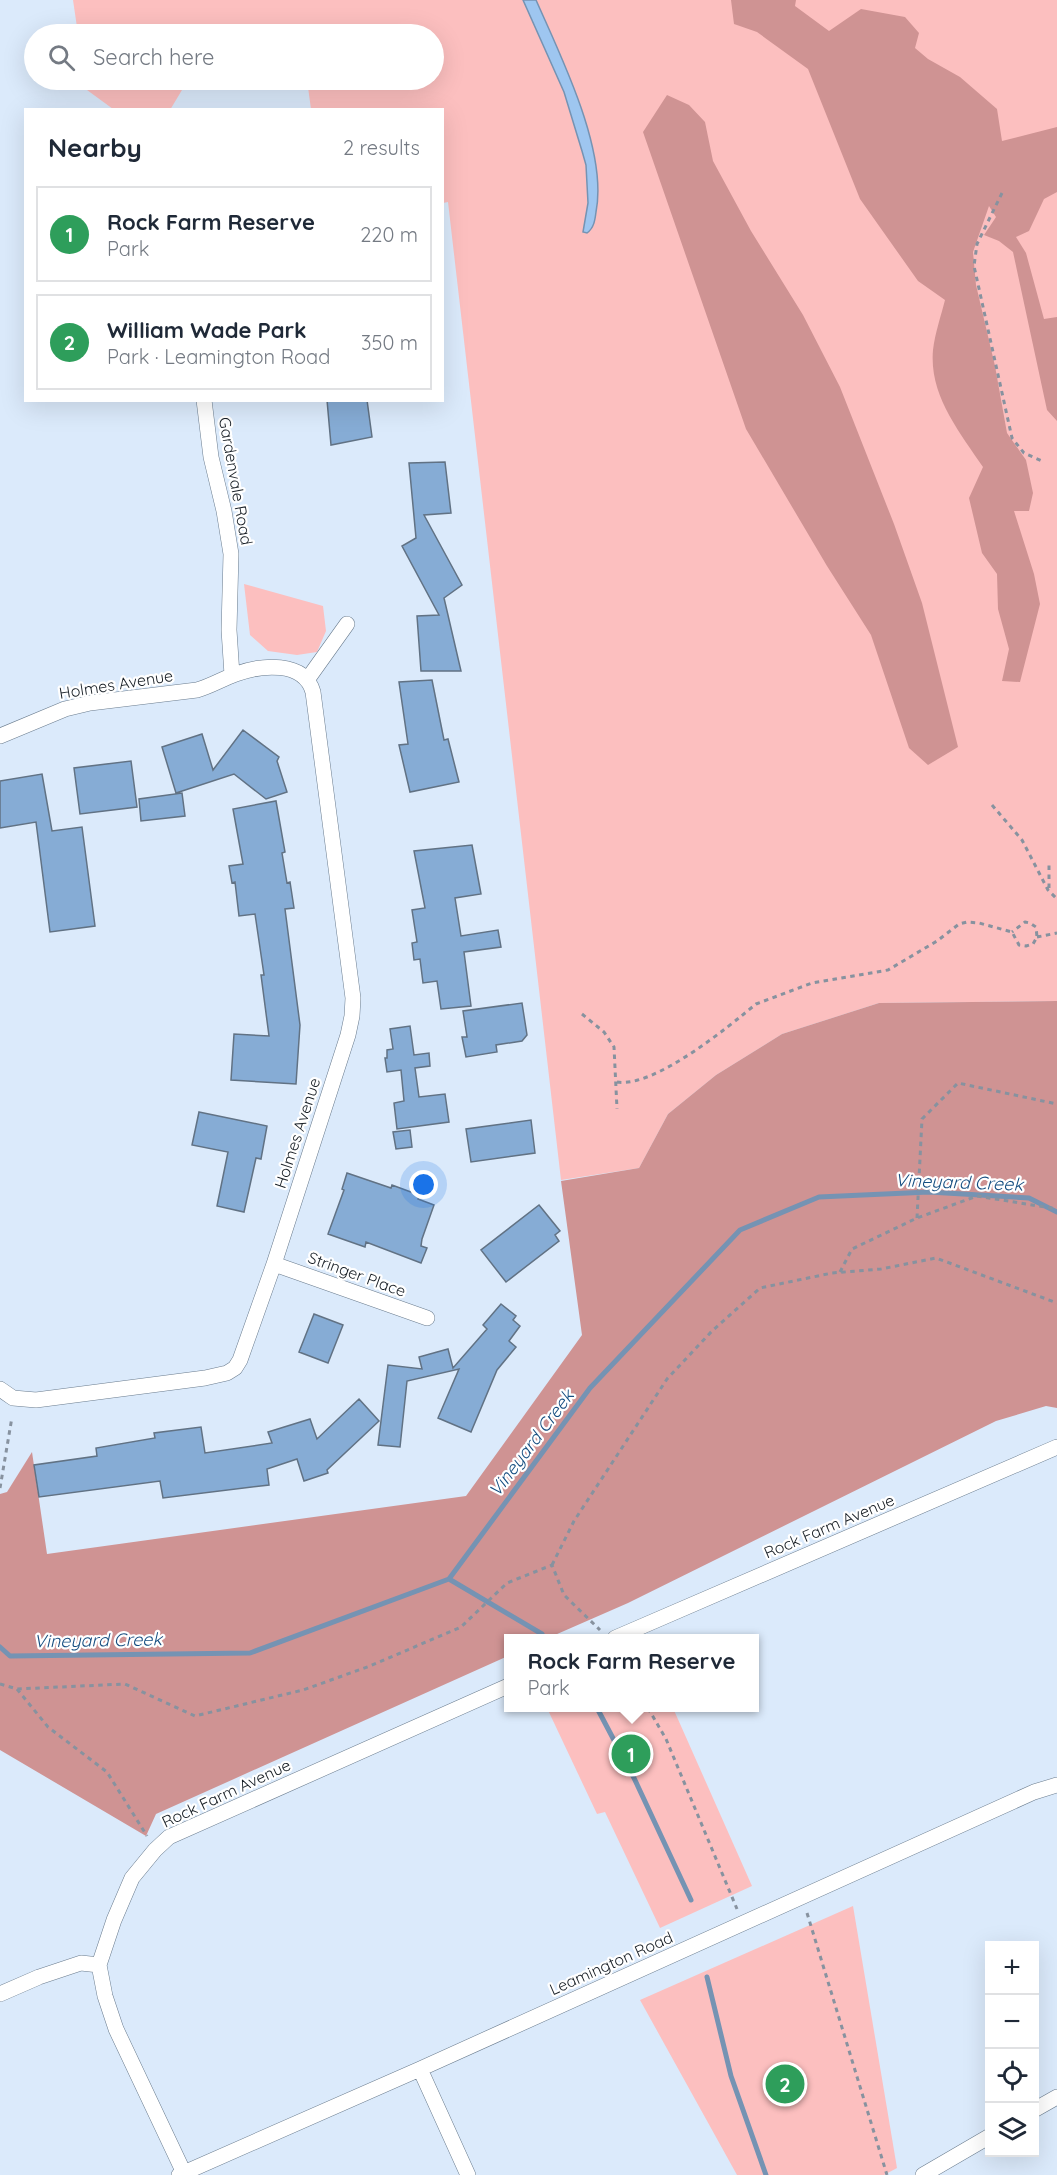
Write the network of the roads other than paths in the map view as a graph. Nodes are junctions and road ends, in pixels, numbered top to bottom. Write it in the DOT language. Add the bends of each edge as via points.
graph roads {
  1 [pos="204,402"];
  2 [pos="346,624"];
  3 [pos="232,675"];
  4 [pos="307,680"];
  5 [pos="0,736"];
  6 [pos="274,1263"];
  7 [pos="427,1318"];
  8 [pos="0,1389"];
  9 [pos="1057,1447"];
  10 [pos="624,1634"];
  11 [pos="504,1688"];
  12 [pos="1057,1785"];
  13 [pos="99,1965"];
  14 [pos="0,1994"];
  15 [pos="420,2069"];
  16 [pos="1057,2097"];
  17 [pos="1039,2108"];
  18 [pos="985,2139"];
  19 [pos="182,2174"];
  20 [pos="468,2175"];
  21 [pos="923,2175"];
  1 -- 3 [label="street, Gardenvale Road" via="231,554"];
  2 -- 4 [label="street"];
  3 -- 4 [label="street, Holmes Avenue" via="284,668"];
  3 -- 5 [label="street, Holmes Avenue" via="196,690 65,709"];
  4 -- 6 [label="street, Holmes Avenue" via="312,693 353,998 352,1016"];
  6 -- 7 [label="street, Stringer Place"];
  6 -- 8 [label="street, Holmes Avenue" via="240,1360 227,1373 36,1400 13,1398"];
  9 -- 10 [label="street, Rock Farm Avenue"];
  11 -- 13 [label="street, Rock Farm Avenue" via="169,1837 132,1878"];
  12 -- 15 [label="street, Leamington Road"];
  13 -- 14 [label="street" via="81,1963"];
  13 -- 19 [label="street, Rock Farm Avenue" via="116,2030"];
  15 -- 19 [label="street, Leamington Road"];
  15 -- 20 [label="street"];
  16 -- 17 [label="street"];
  18 -- 21 [label="street"];
}
